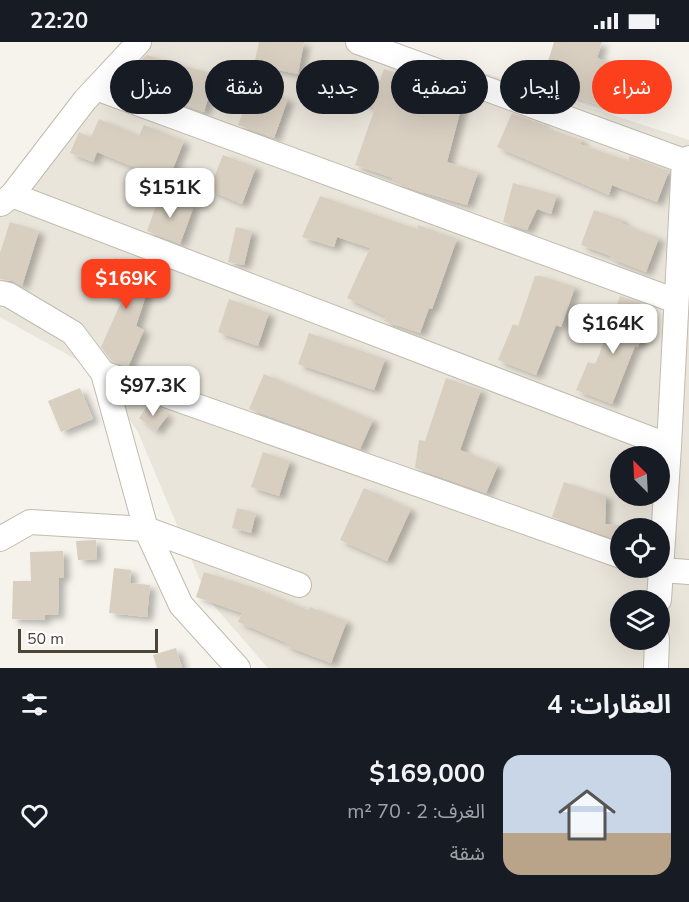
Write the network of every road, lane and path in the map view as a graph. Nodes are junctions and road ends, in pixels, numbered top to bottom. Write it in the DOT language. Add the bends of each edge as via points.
graph roads {
  1 [pos="139,42"];
  2 [pos="358,42"];
  3 [pos="96,88"];
  4 [pos="686,160"];
  5 [pos="6,200"];
  6 [pos="0,293"];
  7 [pos="676,301"];
  8 [pos="103,373"];
  9 [pos="669,446"];
  10 [pos="146,529"];
  11 [pos="0,539"];
  12 [pos="610,552"];
  13 [pos="670,570"];
  14 [pos="689,572"];
  15 [pos="299,585"];
  16 [pos="657,650"];
  17 [pos="238,668"];
  18 [pos="656,668"];
  1 -- 3 [label="street"];
  2 -- 4 [label="street"];
  3 -- 5 [label="street"];
  3 -- 7 [label="street"];
  4 -- 7 [label="street"];
  5 -- 9 [label="street"];
  6 -- 8 [label="street" via="73,333"];
  7 -- 9 [label="street"];
  8 -- 10 [label="street"];
  8 -- 12 [label="street"];
  10 -- 11 [label="street" via="30,522"];
  10 -- 15 [label="street"];
  10 -- 17 [label="street" via="181,605"];
  13 -- 14 [label="street"];
  16 -- 18 [label="street"];
}
